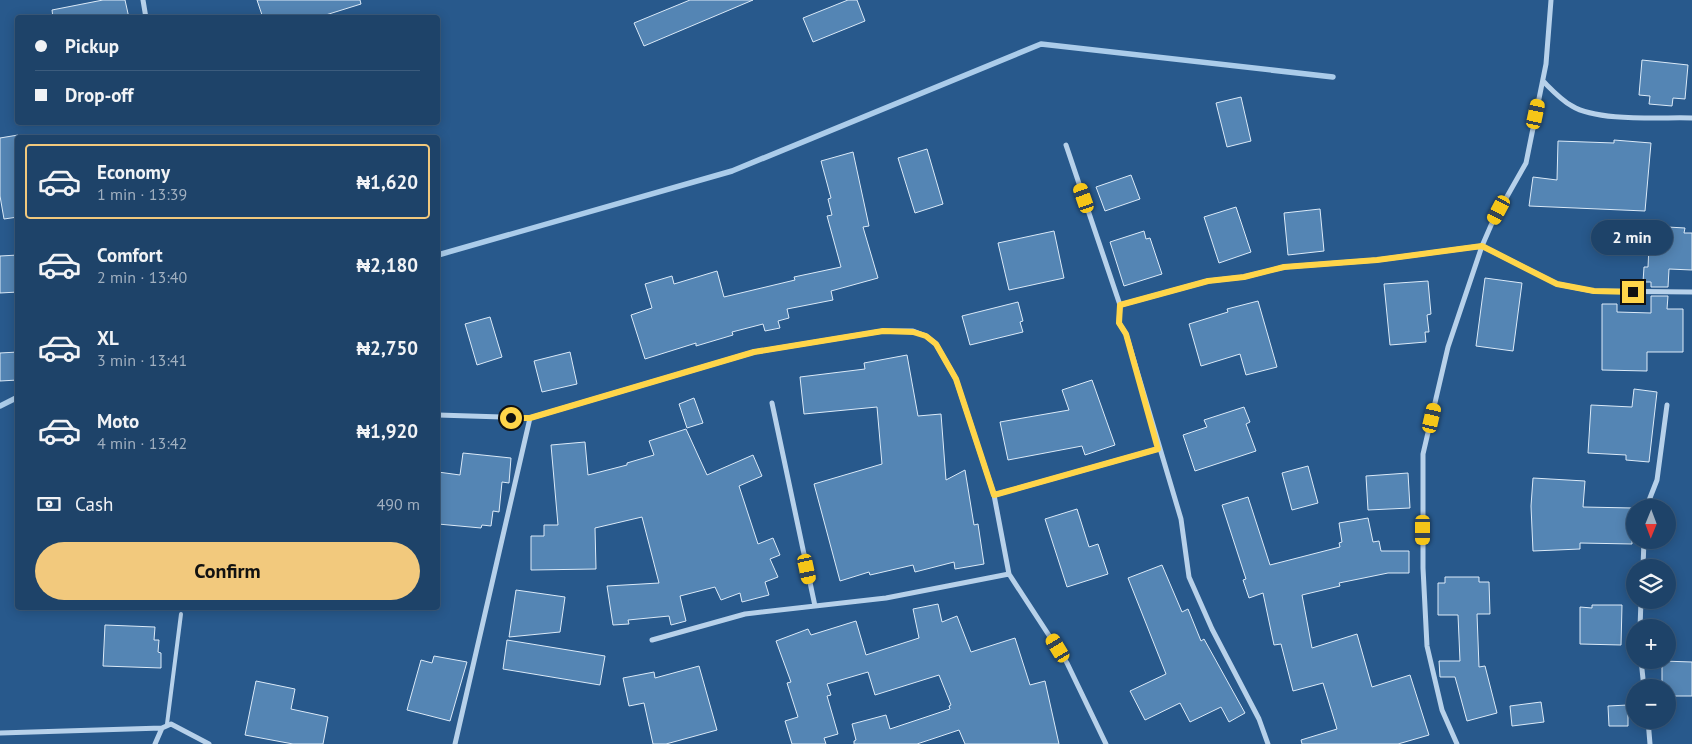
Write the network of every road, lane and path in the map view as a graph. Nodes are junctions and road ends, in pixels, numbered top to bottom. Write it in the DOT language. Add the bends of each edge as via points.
graph roads {
  1 [pos="144,0"];
  2 [pos="1551,0"];
  3 [pos="146,15"];
  4 [pos="1543,81"];
  5 [pos="1692,118"];
  6 [pos="1066,145"];
  7 [pos="1482,246"];
  8 [pos="1692,292"];
  9 [pos="1120,305"];
  10 [pos="772,403"];
  11 [pos="1667,404"];
  12 [pos="440,415"];
  13 [pos="530,418"];
  14 [pos="1158,449"];
  15 [pos="994,495"];
  16 [pos="1650,499"];
  17 [pos="1009,574"];
  18 [pos="815,606"];
  19 [pos="181,614"];
  20 [pos="652,640"];
  21 [pos="164,726"];
  22 [pos="1649,729"];
  23 [pos="0,733"];
  24 [pos="155,744"];
  25 [pos="210,744"];
  26 [pos="455,744"];
  27 [pos="1106,744"];
  28 [pos="1268,744"];
  29 [pos="1457,744"];
  30 [pos="1650,744"];
  1 -- 3 [label="street"];
  2 -- 4 [label="street"];
  4 -- 5 [label="street" via="1574,107 1588,112 1618,117"];
  4 -- 7 [label="street" via="1526,163"];
  6 -- 9 [label="street"];
  7 -- 8 [label="street" via="1557,284 1594,291"];
  7 -- 9 [label="street" via="1377,260 1284,267 1244,277 1208,281"];
  7 -- 29 [label="street" via="1448,347 1423,454 1426,646 1442,710"];
  9 -- 14 [label="street" via="1119,323 1126,334"];
  10 -- 18 [label="street"];
  11 -- 16 [label="street" via="1657,480"];
  12 -- 13 [label="street"];
  13 -- 15 [label="street" via="754,352 883,331 913,332 936,344 956,379"];
  13 -- 26 [label="street"];
  14 -- 15 [label="street"];
  14 -- 28 [label="street" via="1181,519 1189,577 1259,719"];
  15 -- 17 [label="street"];
  17 -- 18 [label="street" via="886,598"];
  17 -- 27 [label="street" via="1067,663"];
  18 -- 20 [label="street" via="745,614"];
  19 -- 21 [label="lane"];
  21 -- 23 [label="street"];
  21 -- 24 [label="street"];
  21 -- 25 [label="street" via="172,724"];
  22 -- 30 [label="street"];
}
